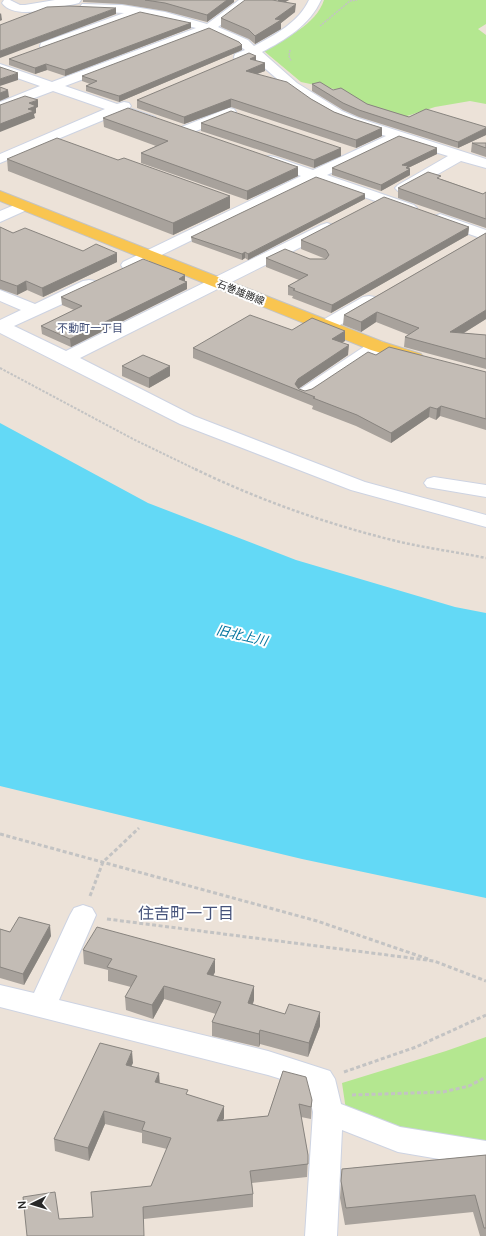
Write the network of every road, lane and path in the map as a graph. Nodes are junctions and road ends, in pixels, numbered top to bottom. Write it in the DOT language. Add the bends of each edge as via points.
graph roads {
  1 [pos="25,0"];
  2 [pos="75,0"];
  3 [pos="247,0"];
  4 [pos="315,0"];
  5 [pos="357,0"];
  6 [pos="4,4"];
  7 [pos="141,11"];
  8 [pos="15,20"];
  9 [pos="209,28"];
  10 [pos="314,30"];
  11 [pos="290,49"];
  12 [pos="37,50"];
  13 [pos="253,52"];
  14 [pos="15,58"];
  15 [pos="0,63"];
  16 [pos="225,64"];
  17 [pos="0,68"];
  18 [pos="53,86"];
  19 [pos="292,86"];
  20 [pos="133,103"];
  21 [pos="0,107"];
  22 [pos="118,109"];
  23 [pos="239,114"];
  24 [pos="30,131"];
  25 [pos="184,131"];
  26 [pos="400,135"];
  27 [pos="51,138"];
  28 [pos="206,138"];
  29 [pos="69,143"];
  30 [pos="342,149"];
  31 [pos="356,154"];
  32 [pos="256,155"];
  33 [pos="461,155"];
  34 [pos="0,159"];
  35 [pos="486,164"];
  36 [pos="314,175"];
  37 [pos="0,196"];
  38 [pos="383,199"];
  39 [pos="225,200"];
  40 [pos="24,206"];
  41 [pos="248,208"];
  42 [pos="362,210"];
  43 [pos="0,217"];
  44 [pos="340,221"];
  45 [pos="485,235"];
  46 [pos="464,246"];
  47 [pos="284,250"];
  48 [pos="150,255"];
  49 [pos="305,258"];
  50 [pos="220,283"];
  51 [pos="385,292"];
  52 [pos="0,295"];
  53 [pos="34,310"];
  54 [pos="0,326"];
  55 [pos="327,326"];
  56 [pos="377,346"];
  57 [pos="66,358"];
  58 [pos="433,363"];
  59 [pos="0,368"];
  60 [pos="305,394"];
  61 [pos="434,483"];
  62 [pos="486,491"];
  63 [pos="486,521"];
  64 [pos="486,558"];
  65 [pos="139,828"];
  66 [pos="0,834"];
  67 [pos="103,862"];
  68 [pos="83,915"];
  69 [pos="434,962"];
  70 [pos="486,981"];
  71 [pos="3,1002"];
  72 [pos="42,1006"];
  73 [pos="486,1015"];
  74 [pos="362,1067"];
  75 [pos="486,1077"];
  76 [pos="338,1103"];
  77 [pos="486,1154"];
  78 [pos="321,1236"];
  1 -- 6 [label="street"];
  2 -- 6 [label="street" via="25,10"];
  3 -- 9 [label="street"];
  4 -- 13 [label="street" via="307,16 287,32"];
  5 -- 10 [label="path" via="350,2"];
  7 -- 8 [label="street" via="70,7 45,9"];
  7 -- 9 [label="street"];
  7 -- 12 [label="street"];
  9 -- 13 [label="street" via="244,43"];
  9 -- 18 [label="street"];
  11 -- 19 [label="path" via="289,56 300,72"];
  13 -- 16 [label="street"];
  13 -- 19 [label="street"];
  14 -- 15 [label="street"];
  17 -- 18 [label="street"];
  18 -- 21 [label="street"];
  18 -- 22 [label="street"];
  19 -- 26 [label="street" via="337,114"];
  20 -- 22 [label="street"];
  22 -- 25 [label="street"];
  22 -- 27 [label="street"];
  23 -- 25 [label="street" via="231,112"];
  24 -- 27 [label="street"];
  25 -- 28 [label="street"];
  26 -- 31 [label="street"];
  26 -- 33 [label="street"];
  27 -- 29 [label="street"];
  27 -- 34 [label="street"];
  30 -- 31 [label="street"];
  31 -- 36 [label="street"];
  32 -- 36 [label="street"];
  33 -- 35 [label="street"];
  33 -- 38 [label="street"];
  36 -- 38 [label="street"];
  36 -- 41 [label="street"];
  37 -- 40 [label="main road, 石巻雄勝線"];
  38 -- 42 [label="street"];
  38 -- 45 [label="street"];
  39 -- 41 [label="street"];
  40 -- 43 [label="street"];
  40 -- 48 [label="main road, 石巻雄勝線"];
  41 -- 48 [label="street"];
  44 -- 47 [label="street"];
  45 -- 46 [label="street"];
  47 -- 49 [label="street"];
  47 -- 50 [label="street"];
  48 -- 50 [label="main road, 石巻雄勝線"];
  48 -- 53 [label="street"];
  50 -- 55 [label="main road, 石巻雄勝線"];
  50 -- 57 [label="street"];
  51 -- 55 [label="street"];
  52 -- 53 [label="street"];
  53 -- 54 [label="street"];
  54 -- 57 [label="street"];
  55 -- 56 [label="main road, 石巻雄勝線"];
  56 -- 58 [label="main road, 石巻雄勝線"];
  56 -- 60 [label="street"];
  57 -- 63 [label="street" via="194,423 358,486"];
  59 -- 64 [label="path" via="133,439 226,484 304,514 396,541"];
  61 -- 62 [label="street"];
  65 -- 67 [label="path"];
  66 -- 67 [label="path"];
  67 -- 68 [label="path"];
  67 -- 69 [label="path" via="317,921"];
  68 -- 69 [label="path"];
  68 -- 72 [label="street"];
  69 -- 70 [label="path"];
  71 -- 72 [label="street"];
  72 -- 76 [label="street" via="268,1063 320,1080"];
  73 -- 74 [label="path" via="457,1030"];
  75 -- 76 [label="path" via="469,1086 443,1092"];
  76 -- 77 [label="street" via="398,1139"];
  76 -- 78 [label="street"];
}
